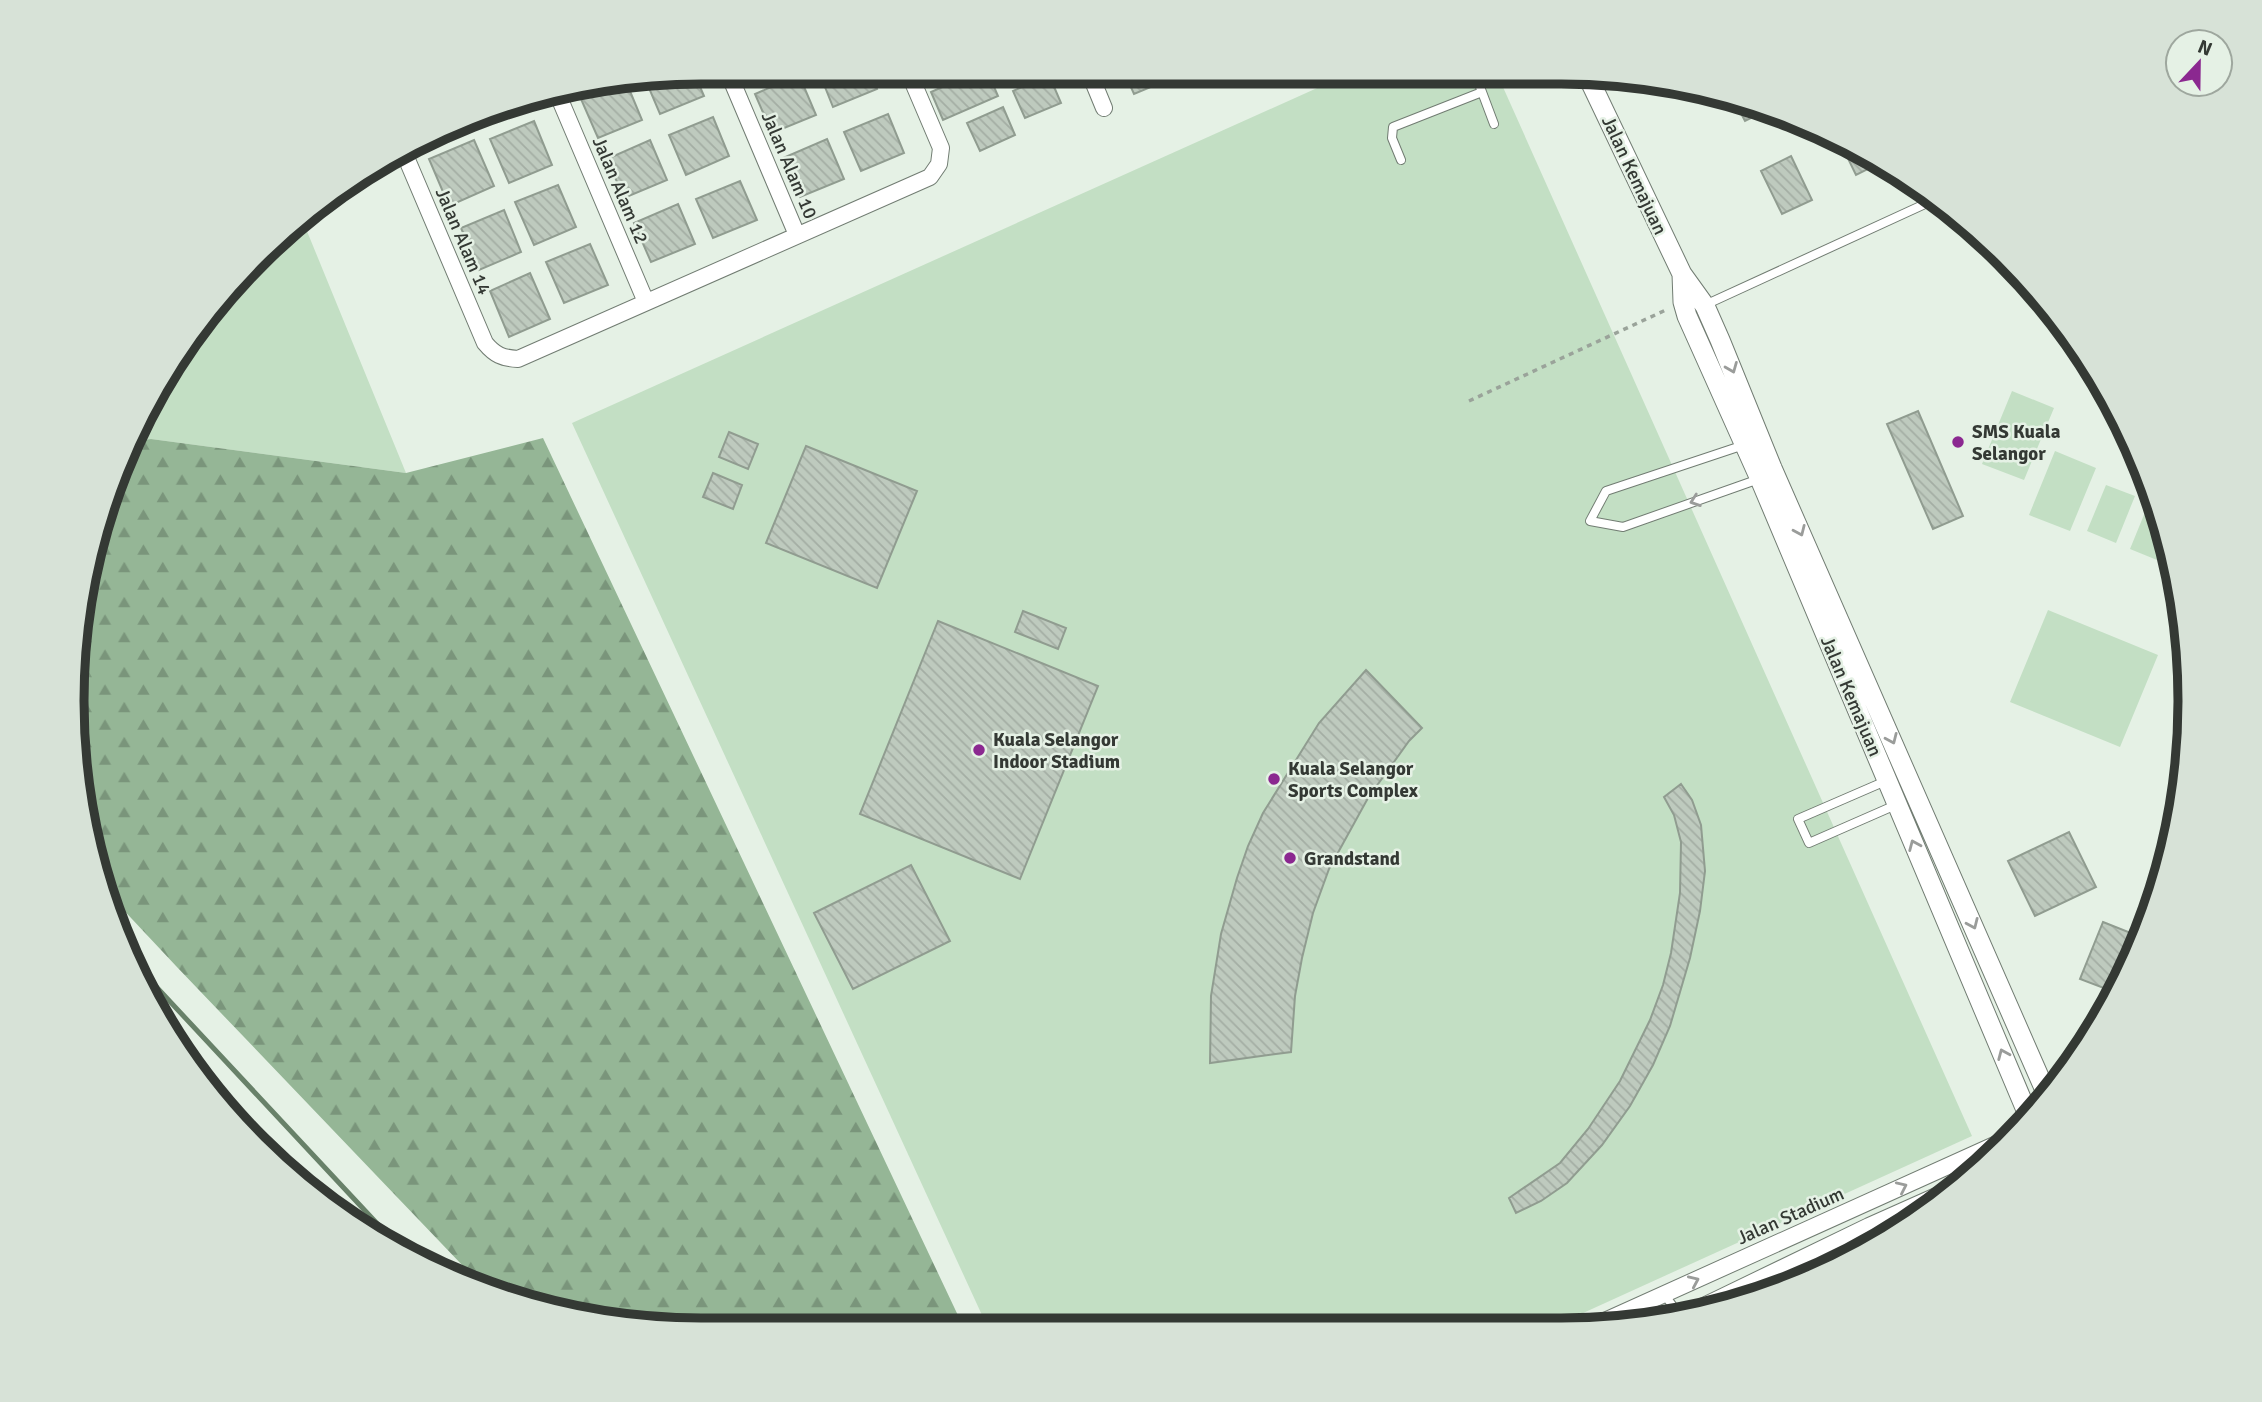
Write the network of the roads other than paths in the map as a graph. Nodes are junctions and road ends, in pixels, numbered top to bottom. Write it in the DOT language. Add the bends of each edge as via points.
graph roads {
  1 [pos="733,84"];
  2 [pos="914,84"];
  3 [pos="1094,84"];
  4 [pos="1479,84"];
  5 [pos="1592,85"];
  6 [pos="1482,92"];
  7 [pos="560,101"];
  8 [pos="1104,108"];
  9 [pos="1494,124"];
  10 [pos="407,159"];
  11 [pos="1401,160"];
  12 [pos="1926,204"];
  13 [pos="797,235"];
  14 [pos="1682,274"];
  15 [pos="646,302"];
  16 [pos="1705,306"];
  17 [pos="1685,309"];
  18 [pos="1753,442"];
  19 [pos="1766,474"];
  20 [pos="1906,773"];
  21 [pos="1887,780"];
  22 [pos="1916,794"];
  23 [pos="1898,805"];
  24 [pos="2043,1086"];
  25 [pos="2025,1108"];
  26 [pos="1984,1150"];
  27 [pos="1883,1227"];
  28 [pos="1736,1292"];
  29 [pos="1664,1294"];
  30 [pos="1674,1307"];
  31 [pos="1617,1315"];
  1 -- 13 [label="street, Jalan Alam 10"];
  2 -- 13 [label="street" via="941,148 939,164 930,177"];
  3 -- 8 [label="street"];
  4 -- 6 [label="lane"];
  5 -- 14 [label="street, Jalan Kemajuan"];
  6 -- 9 [label="lane"];
  6 -- 11 [label="lane" via="1393,127 1392,138"];
  7 -- 15 [label="street, Jalan Alam 12"];
  10 -- 15 [label="street, Jalan Alam 14" via="485,343 493,352 518,359"];
  12 -- 16 [label="lane"];
  13 -- 15 [label="street"];
  14 -- 16 [label="street, Jalan Kemajuan"];
  14 -- 17 [label="street, Jalan Kemajuan"];
  16 -- 17 [label="lane"];
  16 -- 18 [label="street, Jalan Kemajuan, one-way"];
  17 -- 18 [label="street, Jalan Kemajuan"];
  18 -- 19 [label="street, Jalan Kemajuan"];
  19 -- 18 [label="lane, one-way" via="1623,527 1590,521 1606,491"];
  19 -- 20 [label="street, Jalan Kemajuan, one-way"];
  19 -- 21 [label="street, Jalan Kemajuan"];
  20 -- 21 [label="lane"];
  20 -- 22 [label="street, Jalan Kemajuan"];
  21 -- 23 [label="street, Jalan Kemajuan"];
  21 -- 23 [label="lane" via="1798,819 1809,843"];
  22 -- 23 [label="lane"];
  22 -- 24 [label="street, Jalan Kemajuan, one-way"];
  25 -- 23 [label="street, Jalan Kemajuan, one-way"];
  29 -- 26 [label="street, Jalan Stadium, one-way"];
  27 -- 28 [label="street"];
  29 -- 30 [label="lane"];
  29 -- 31 [label="street, Jalan Stadium"];
}
